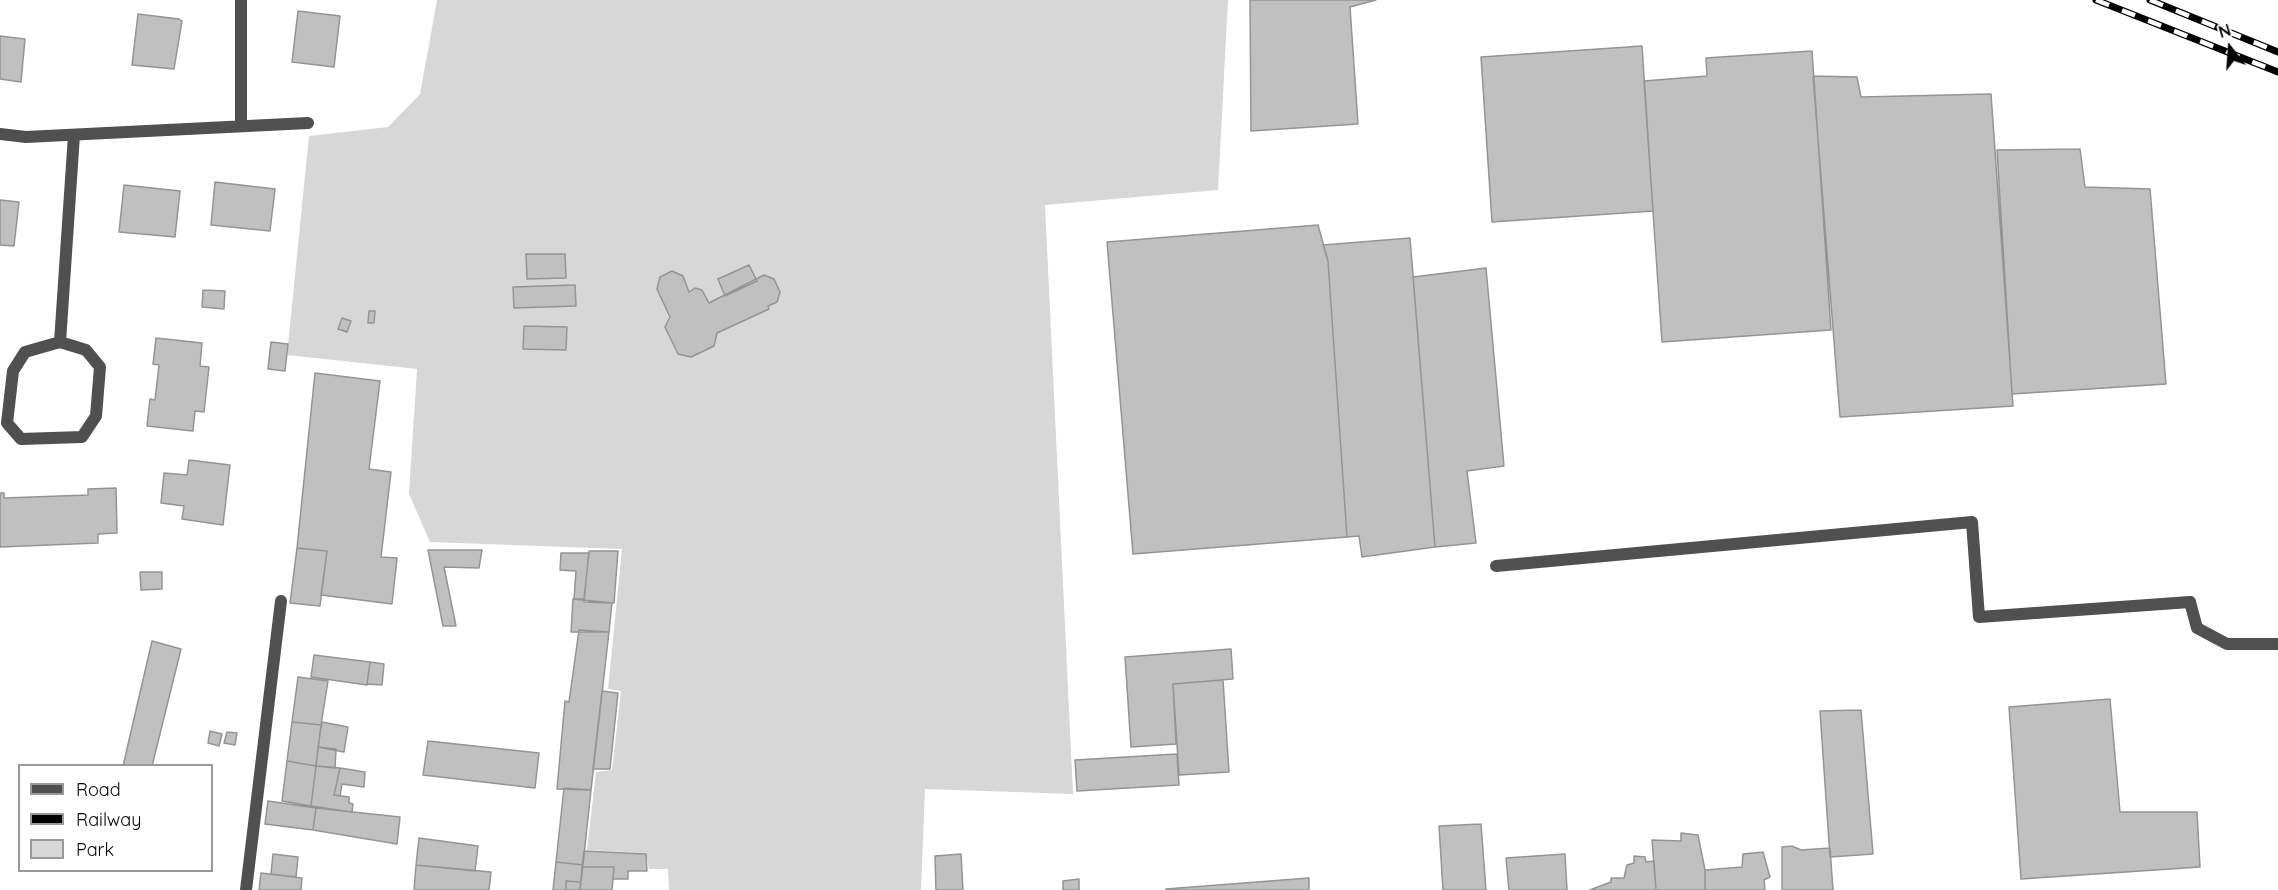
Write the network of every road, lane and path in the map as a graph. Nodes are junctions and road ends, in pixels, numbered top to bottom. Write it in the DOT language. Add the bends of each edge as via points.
graph roads {
  1 [pos="242,0"];
  2 [pos="308,123"];
  3 [pos="241,126"];
  4 [pos="0,134"];
  5 [pos="74,135"];
  6 [pos="60,342"];
  7 [pos="1496,566"];
  8 [pos="281,601"];
  9 [pos="2278,644"];
  10 [pos="246,890"];
  1 -- 3 [label="street"];
  2 -- 3 [label="street"];
  3 -- 5 [label="street"];
  4 -- 5 [label="street"];
  5 -- 6 [label="street"];
  6 -- 6 [label="street" via="26,352 13,371 7,423 21,439 82,437 96,416 100,367 86,350"];
  7 -- 9 [label="street" via="1972,522 1979,617 2190,602 2197,628 2227,644"];
  8 -- 10 [label="street"];
}
